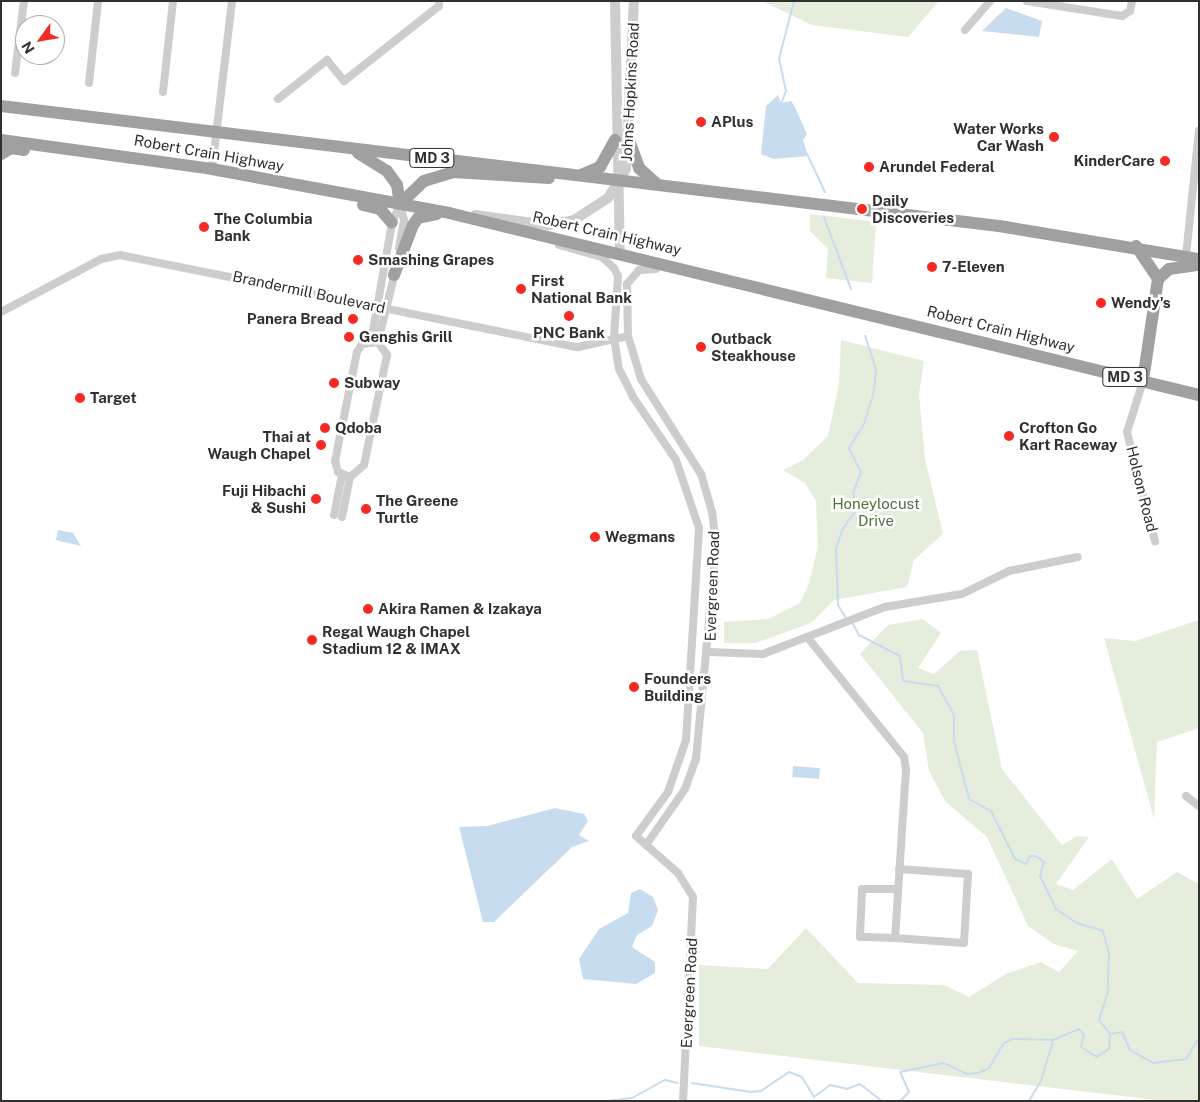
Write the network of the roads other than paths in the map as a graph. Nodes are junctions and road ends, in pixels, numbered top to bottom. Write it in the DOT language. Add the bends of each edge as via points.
graph roads {
  1 [pos="24,1"];
  2 [pos="98,1"];
  3 [pos="173,1"];
  4 [pos="232,1"];
  5 [pos="439,1"];
  6 [pos="615,1"];
  7 [pos="634,1"];
  8 [pos="990,1"];
  9 [pos="1027,1"];
  10 [pos="1132,1"];
  11 [pos="965,30"];
  12 [pos="15,73"];
  13 [pos="89,83"];
  14 [pos="162,92"];
  15 [pos="278,99"];
  16 [pos="1,106"];
  17 [pos="1199,131"];
  18 [pos="216,133"];
  19 [pos="1,140"];
  20 [pos="616,140"];
  21 [pos="629,140"];
  22 [pos="343,147"];
  23 [pos="105,152"];
  24 [pos="1,154"];
  25 [pos="212,169"];
  26 [pos="580,175"];
  27 [pos="249,176"];
  28 [pos="618,181"];
  29 [pos="657,184"];
  30 [pos="400,204"];
  31 [pos="449,214"];
  32 [pos="481,220"];
  33 [pos="392,223"];
  34 [pos="1136,246"];
  35 [pos="620,252"];
  36 [pos="1192,257"];
  37 [pos="1199,265"];
  38 [pos="394,275"];
  39 [pos="618,276"];
  40 [pos="1158,279"];
  41 [pos="779,292"];
  42 [pos="375,306"];
  43 [pos="388,308"];
  44 [pos="1,312"];
  45 [pos="628,336"];
  46 [pos="614,338"];
  47 [pos="374,342"];
  48 [pos="1143,382"];
  49 [pos="1199,395"];
  50 [pos="346,476"];
  51 [pos="338,516"];
  52 [pos="1155,541"];
  53 [pos="1078,557"];
  54 [pos="808,638"];
  55 [pos="709,652"];
  56 [pos="1186,796"];
  57 [pos="1199,806"];
  58 [pos="646,845"];
  59 [pos="899,869"];
  60 [pos="897,889"];
  61 [pos="894,938"];
  62 [pos="683,1101"];
  1 -- 12 [label="street"];
  2 -- 13 [label="street"];
  3 -- 14 [label="street"];
  4 -- 18 [label="street"];
  5 -- 15 [label="street" via="439,6 344,81 327,60"];
  6 -- 20 [label="street, Johns Hopkins Road"];
  7 -- 21 [label="street, Johns Hopkins Road"];
  8 -- 11 [label="street"];
  9 -- 10 [label="street" via="1122,16 1130,11"];
  16 -- 18 [label="highway, Robert Crain Highway / MD 3"];
  17 -- 36 [label="street"];
  18 -- 22 [label="highway, Robert Crain Highway / MD 3"];
  18 -- 25 [label="street"];
  19 -- 23 [label="highway, Robert Crain Highway / MD 3"];
  20 -- 26 [label="highway" via="600,167"];
  20 -- 28 [label="street, Johns Hopkins Road"];
  21 -- 28 [label="street, Johns Hopkins Road" via="626,169"];
  21 -- 29 [label="highway" via="639,168"];
  22 -- 26 [label="highway, Robert Crain Highway / MD 3"];
  22 -- 30 [label="highway" via="373,159 387,172 397,185"];
  23 -- 24 [label="highway" via="11,148"];
  23 -- 25 [label="highway, Robert Crain Highway / MD 3"];
  25 -- 27 [label="highway, Robert Crain Highway / MD 3"];
  26 -- 28 [label="highway, Robert Crain Highway / MD 3"];
  26 -- 30 [label="highway" via="527,179 453,172 424,181"];
  27 -- 30 [label="highway, Robert Crain Highway / MD 3"];
  27 -- 33 [label="highway" via="380,209"];
  28 -- 29 [label="highway, Robert Crain Highway / MD 3"];
  28 -- 31 [label="street, Johns Hopkins Road" via="592,212 549,225"];
  28 -- 35 [label="street, Johns Hopkins Road"];
  29 -- 34 [label="highway, Robert Crain Highway / MD 3"];
  30 -- 31 [label="highway, Robert Crain Highway / MD 3"];
  30 -- 33 [label="street"];
  30 -- 38 [label="street" via="404,220"];
  31 -- 32 [label="highway, Robert Crain Highway / MD 3"];
  31 -- 38 [label="highway" via="418,218"];
  32 -- 35 [label="highway, Robert Crain Highway / MD 3"];
  32 -- 39 [label="street" via="602,257"];
  33 -- 42 [label="street"];
  34 -- 36 [label="highway, Robert Crain Highway / MD 3"];
  34 -- 40 [label="highway"];
  35 -- 39 [label="street, Evergreen Road"];
  35 -- 41 [label="highway, Robert Crain Highway / MD 3"];
  37 -- 40 [label="highway" via="1169,269"];
  38 -- 43 [label="street"];
  39 -- 46 [label="street, Evergreen Road"];
  40 -- 48 [label="highway"];
  41 -- 45 [label="street, Evergreen Road" via="649,268 639,270 627,284"];
  41 -- 48 [label="highway, Robert Crain Highway / MD 3"];
  42 -- 43 [label="street, Brandermill Boulevard"];
  42 -- 44 [label="street, Brandermill Boulevard" via="120,254 101,259"];
  42 -- 47 [label="street"];
  43 -- 46 [label="street, Brandermill Boulevard" via="578,348"];
  43 -- 47 [label="street"];
  45 -- 46 [label="street, Brandermill Boulevard"];
  45 -- 55 [label="street, Evergreen Road" via="642,380 690,453 712,512 716,548"];
  46 -- 58 [label="street, Evergreen Road" via="620,369 633,397 687,481 699,528 686,740 668,792 636,836"];
  47 -- 50 [label="street" via="387,355 364,465"];
  47 -- 50 [label="street" via="362,344 356,352 334,461"];
  48 -- 49 [label="highway, Robert Crain Highway / MD 3"];
  48 -- 52 [label="street, Holson Road" via="1128,432"];
  50 -- 51 [label="street"];
  53 -- 54 [label="street" via="1009,571 962,594 885,606"];
  54 -- 55 [label="street" via="763,654"];
  54 -- 59 [label="street" via="904,757"];
  55 -- 58 [label="street, Evergreen Road" via="696,759 668,818"];
  56 -- 57 [label="street"];
  58 -- 62 [label="street, Evergreen Road" via="678,873 693,897"];
  59 -- 60 [label="street"];
  59 -- 61 [label="street" via="968,874 964,943"];
  60 -- 61 [label="street"];
  60 -- 61 [label="street" via="862,888 860,936"];
}
